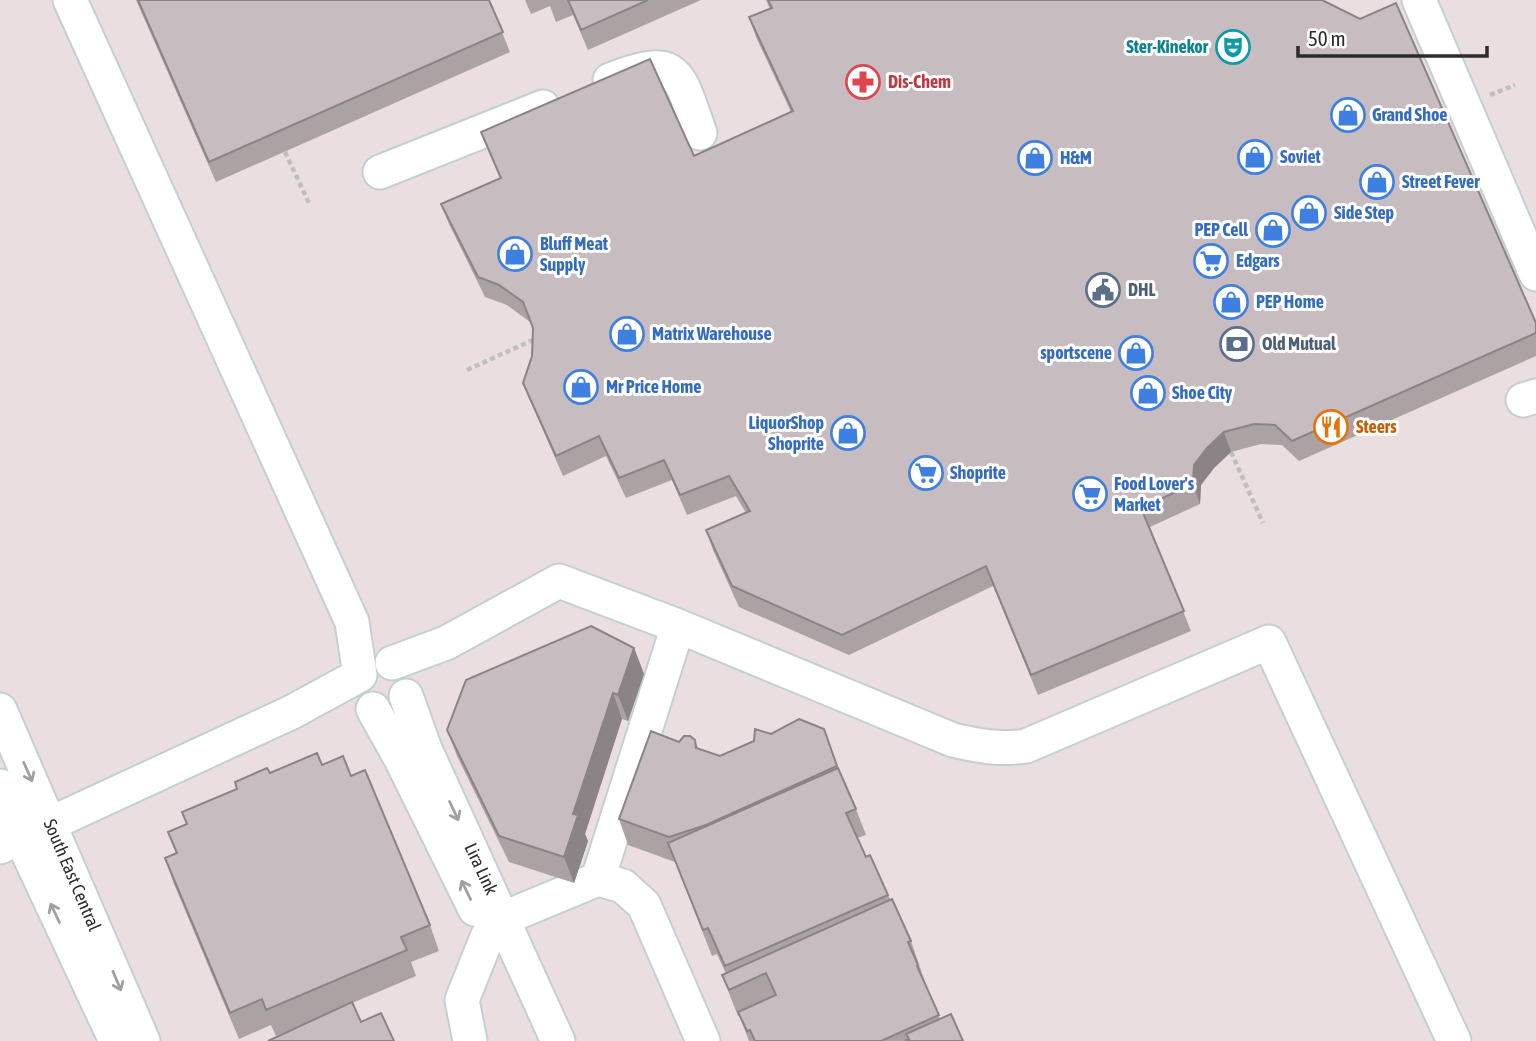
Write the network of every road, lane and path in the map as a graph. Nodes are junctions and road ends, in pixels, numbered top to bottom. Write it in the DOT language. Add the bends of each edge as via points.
graph roads {
  1 [pos="70,0"];
  2 [pos="1419,0"];
  3 [pos="700,133"];
  4 [pos="285,152"];
  5 [pos="380,172"];
  6 [pos="309,203"];
  7 [pos="1536,274"];
  8 [pos="536,339"];
  9 [pos="467,370"];
  10 [pos="1231,453"];
  11 [pos="1263,523"];
  12 [pos="678,626"];
  13 [pos="385,686"];
  14 [pos="0,710"];
  15 [pos="0,786"];
  16 [pos="24,836"];
  17 [pos="598,879"];
  18 [pos="496,926"];
  19 [pos="116,1041"];
  20 [pos="143,1041"];
  21 [pos="470,1041"];
  22 [pos="536,1041"];
  23 [pos="558,1041"];
  24 [pos="703,1041"];
  25 [pos="1454,1041"];
  1 -- 13 [label="street"];
  2 -- 7 [label="street"];
  3 -- 5 [label="street" via="684,86 677,76 655,66 640,68"];
  4 -- 6 [label="path"];
  8 -- 9 [label="path"];
  10 -- 11 [label="path"];
  12 -- 13 [label="street" via="559,581 446,643"];
  12 -- 17 [label="street"];
  12 -- 25 [label="street" via="953,740 997,748 1026,746 1269,642"];
  13 -- 16 [label="street" via="292,712"];
  13 -- 18 [label="street, Lira Link" via="401,759"];
  14 -- 16 [label="street, South East Central, one-way"];
  15 -- 16 [label="street, South East Central"];
  19 -- 16 [label="street, South East Central, one-way"];
  16 -- 20 [label="street, South East Central, one-way"];
  17 -- 18 [label="street"];
  17 -- 24 [label="street" via="623,886 644,905"];
  18 -- 21 [label="street" via="462,1000"];
  18 -- 22 [label="street, Lira Link"];
  18 -- 23 [label="street, Lira Link"];
}
